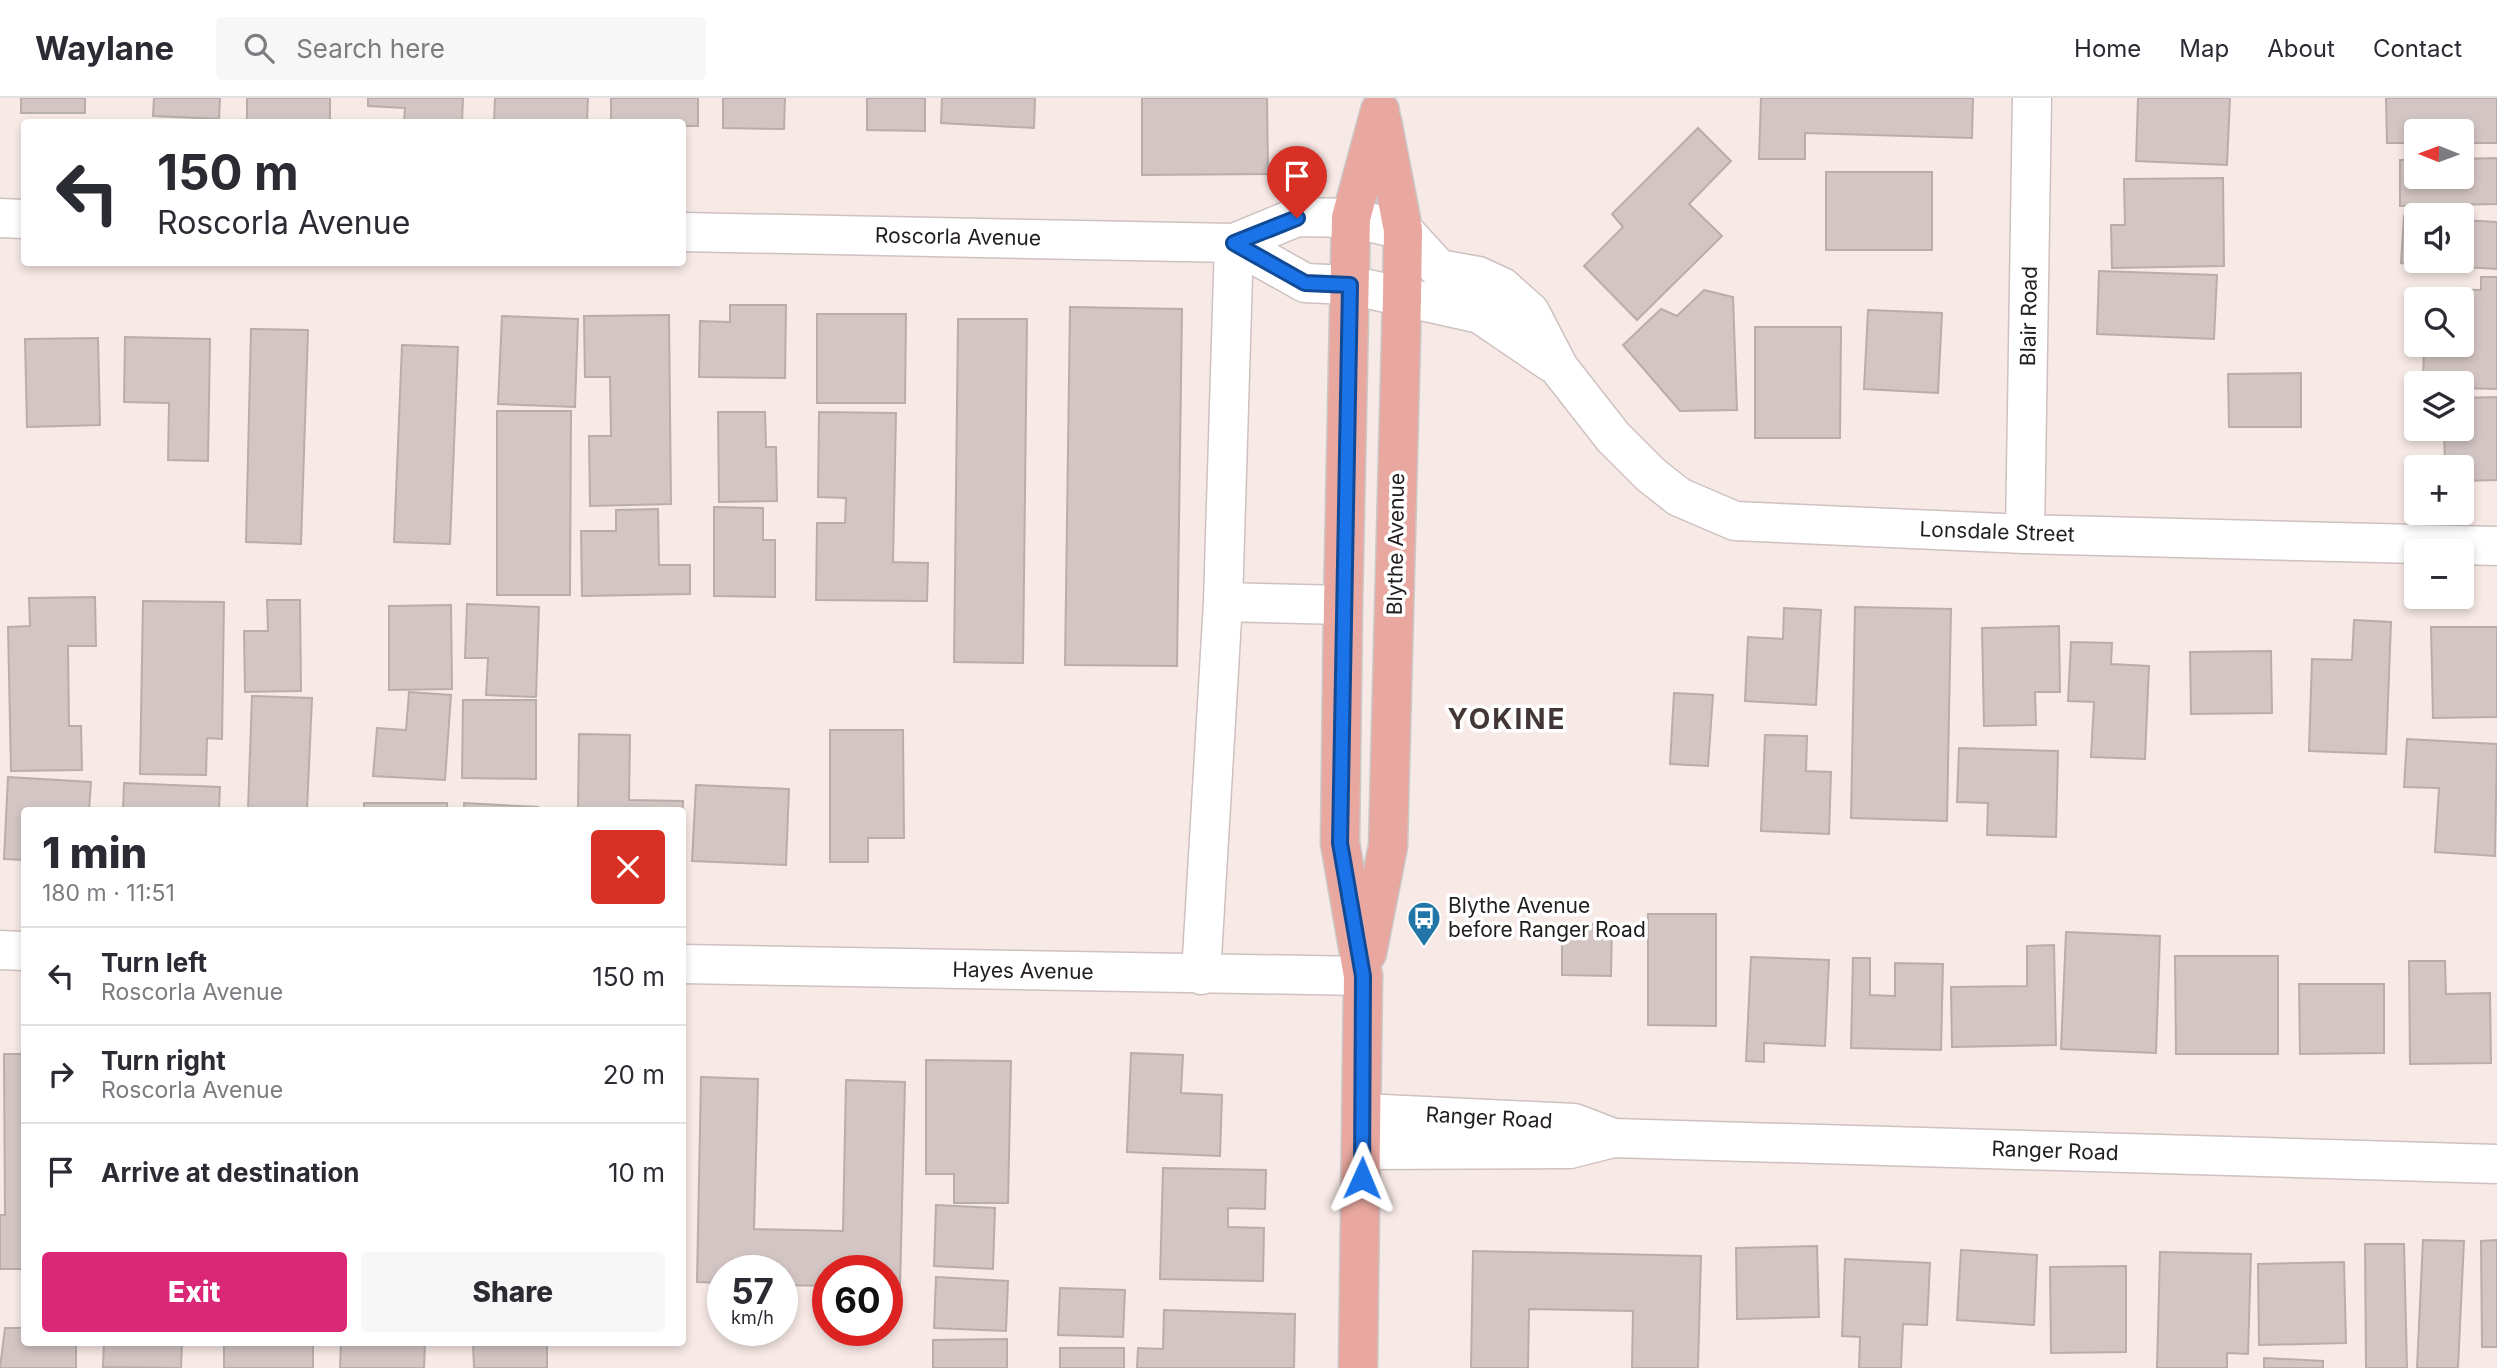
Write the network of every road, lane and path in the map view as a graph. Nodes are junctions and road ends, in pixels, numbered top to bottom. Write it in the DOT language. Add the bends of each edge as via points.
graph roads {
  1 [pos="2032,98"];
  2 [pos="1381,105"];
  3 [pos="0,218"];
  4 [pos="1351,218"];
  5 [pos="21,219"];
  6 [pos="1403,230"];
  7 [pos="686,232"];
  8 [pos="1234,243"];
  9 [pos="1350,285"];
  10 [pos="1402,298"];
  11 [pos="1559,368"];
  12 [pos="2025,534"];
  13 [pos="2497,546"];
  14 [pos="1223,602"];
  15 [pos="1343,605"];
  16 [pos="0,950"];
  17 [pos="21,951"];
  18 [pos="686,964"];
  19 [pos="1201,975"];
  20 [pos="1363,976"];
  21 [pos="1362,1113"];
  22 [pos="1613,1138"];
  23 [pos="1362,1150"];
  24 [pos="2497,1164"];
  25 [pos="1358,1368"];
  1 -- 12 [label="street, Blair Road"];
  2 -- 4 [label="main road, Blythe Avenue"];
  2 -- 6 [label="main road, Blythe Avenue"];
  3 -- 5 [label="street"];
  4 -- 6 [label="street, Roscorla Avenue"];
  4 -- 8 [label="street, Roscorla Avenue" via="1297,218"];
  4 -- 9 [label="main road, Blythe Avenue"];
  6 -- 10 [label="main road, Blythe Avenue"];
  6 -- 11 [label="street, Lonsdale Street" via="1438,269 1478,276 1502,287 1530,312"];
  7 -- 8 [label="street, Roscorla Avenue"];
  8 -- 9 [label="street, Roscorla Avenue" via="1305,283"];
  8 -- 14 [label="street"];
  9 -- 10 [label="street, Roscorla Avenue"];
  9 -- 15 [label="main road, Blythe Avenue"];
  10 -- 11 [label="street, Lonsdale Street" via="1480,314"];
  10 -- 20 [label="main road, Blythe Avenue" via="1388,846"];
  11 -- 12 [label="street, Lonsdale Street" via="1613,437 1651,475 1679,497 1735,521"];
  12 -- 13 [label="street, Lonsdale Street"];
  14 -- 15 [label="street"];
  14 -- 19 [label="street"];
  15 -- 20 [label="main road, Blythe Avenue" via="1340,843"];
  16 -- 17 [label="street"];
  18 -- 19 [label="street, Hayes Avenue"];
  19 -- 20 [label="street, Hayes Avenue"];
  20 -- 21 [label="main road, Blythe Avenue"];
  21 -- 22 [label="street, Ranger Road" via="1574,1123"];
  21 -- 23 [label="main road, Blythe Avenue"];
  22 -- 23 [label="street, Ranger Road" via="1570,1149"];
  22 -- 24 [label="street, Ranger Road"];
  23 -- 25 [label="main road, Blythe Avenue"];
}
